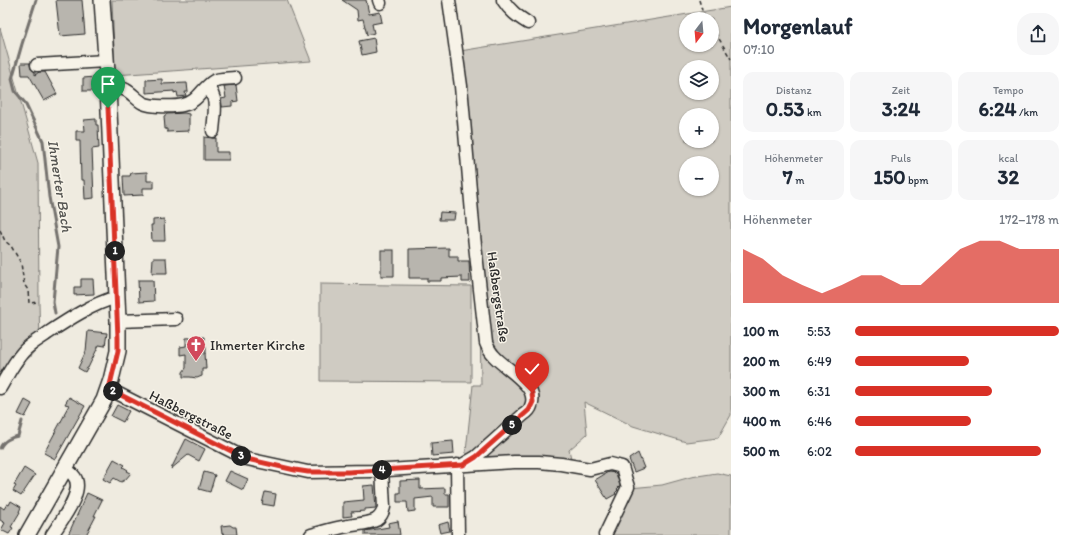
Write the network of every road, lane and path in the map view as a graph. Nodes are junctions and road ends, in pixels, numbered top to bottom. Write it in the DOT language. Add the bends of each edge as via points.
graph roads {
  1 [pos="102,0"];
  2 [pos="449,0"];
  3 [pos="503,0"];
  4 [pos="699,0"];
  5 [pos="703,12"];
  6 [pos="528,23"];
  7 [pos="719,39"];
  8 [pos="731,59"];
  9 [pos="106,61"];
  10 [pos="38,65"];
  11 [pos="235,78"];
  12 [pos="108,87"];
  13 [pos="207,87"];
  14 [pos="213,131"];
  15 [pos="0,230"];
  16 [pos="117,297"];
  17 [pos="39,302"];
  18 [pos="176,319"];
  19 [pos="118,321"];
  20 [pos="0,388"];
  21 [pos="109,389"];
  22 [pos="460,465"];
  23 [pos="65,469"];
  24 [pos="382,470"];
  25 [pos="27,535"];
  26 [pos="52,535"];
  27 [pos="311,535"];
  28 [pos="458,535"];
  29 [pos="605,535"];
  1 -- 9 [label="main road"];
  2 -- 22 [label="street, Haßbergstraße" via="486,343 493,355 526,384 532,397 531,406 523,416 476,457"];
  3 -- 6 [label="street" via="515,15"];
  4 -- 5 [label="path"];
  7 -- 8 [label="path"];
  9 -- 10 [label="street"];
  9 -- 12 [label="main road"];
  11 -- 13 [label="street" via="216,80"];
  12 -- 13 [label="street" via="126,90 151,106 189,103"];
  12 -- 16 [label="main road"];
  13 -- 14 [label="street" via="215,99"];
  15 -- 17 [label="path" via="21,263 29,303"];
  16 -- 19 [label="main road"];
  16 -- 20 [label="street" via="88,309 32,343 23,352"];
  18 -- 19 [label="street"];
  19 -- 21 [label="main road" via="118,351"];
  21 -- 23 [label="main road"];
  21 -- 24 [label="street, Haßbergstraße" via="247,459 308,472"];
  22 -- 24 [label="street, Haßbergstraße"];
  22 -- 28 [label="street"];
  22 -- 29 [label="street" via="539,462 590,469 610,464 622,467 628,487"];
  23 -- 25 [label="main road"];
  23 -- 26 [label="street" via="73,474 77,488 68,510"];
  24 -- 27 [label="street" via="384,507 377,520"];
}
